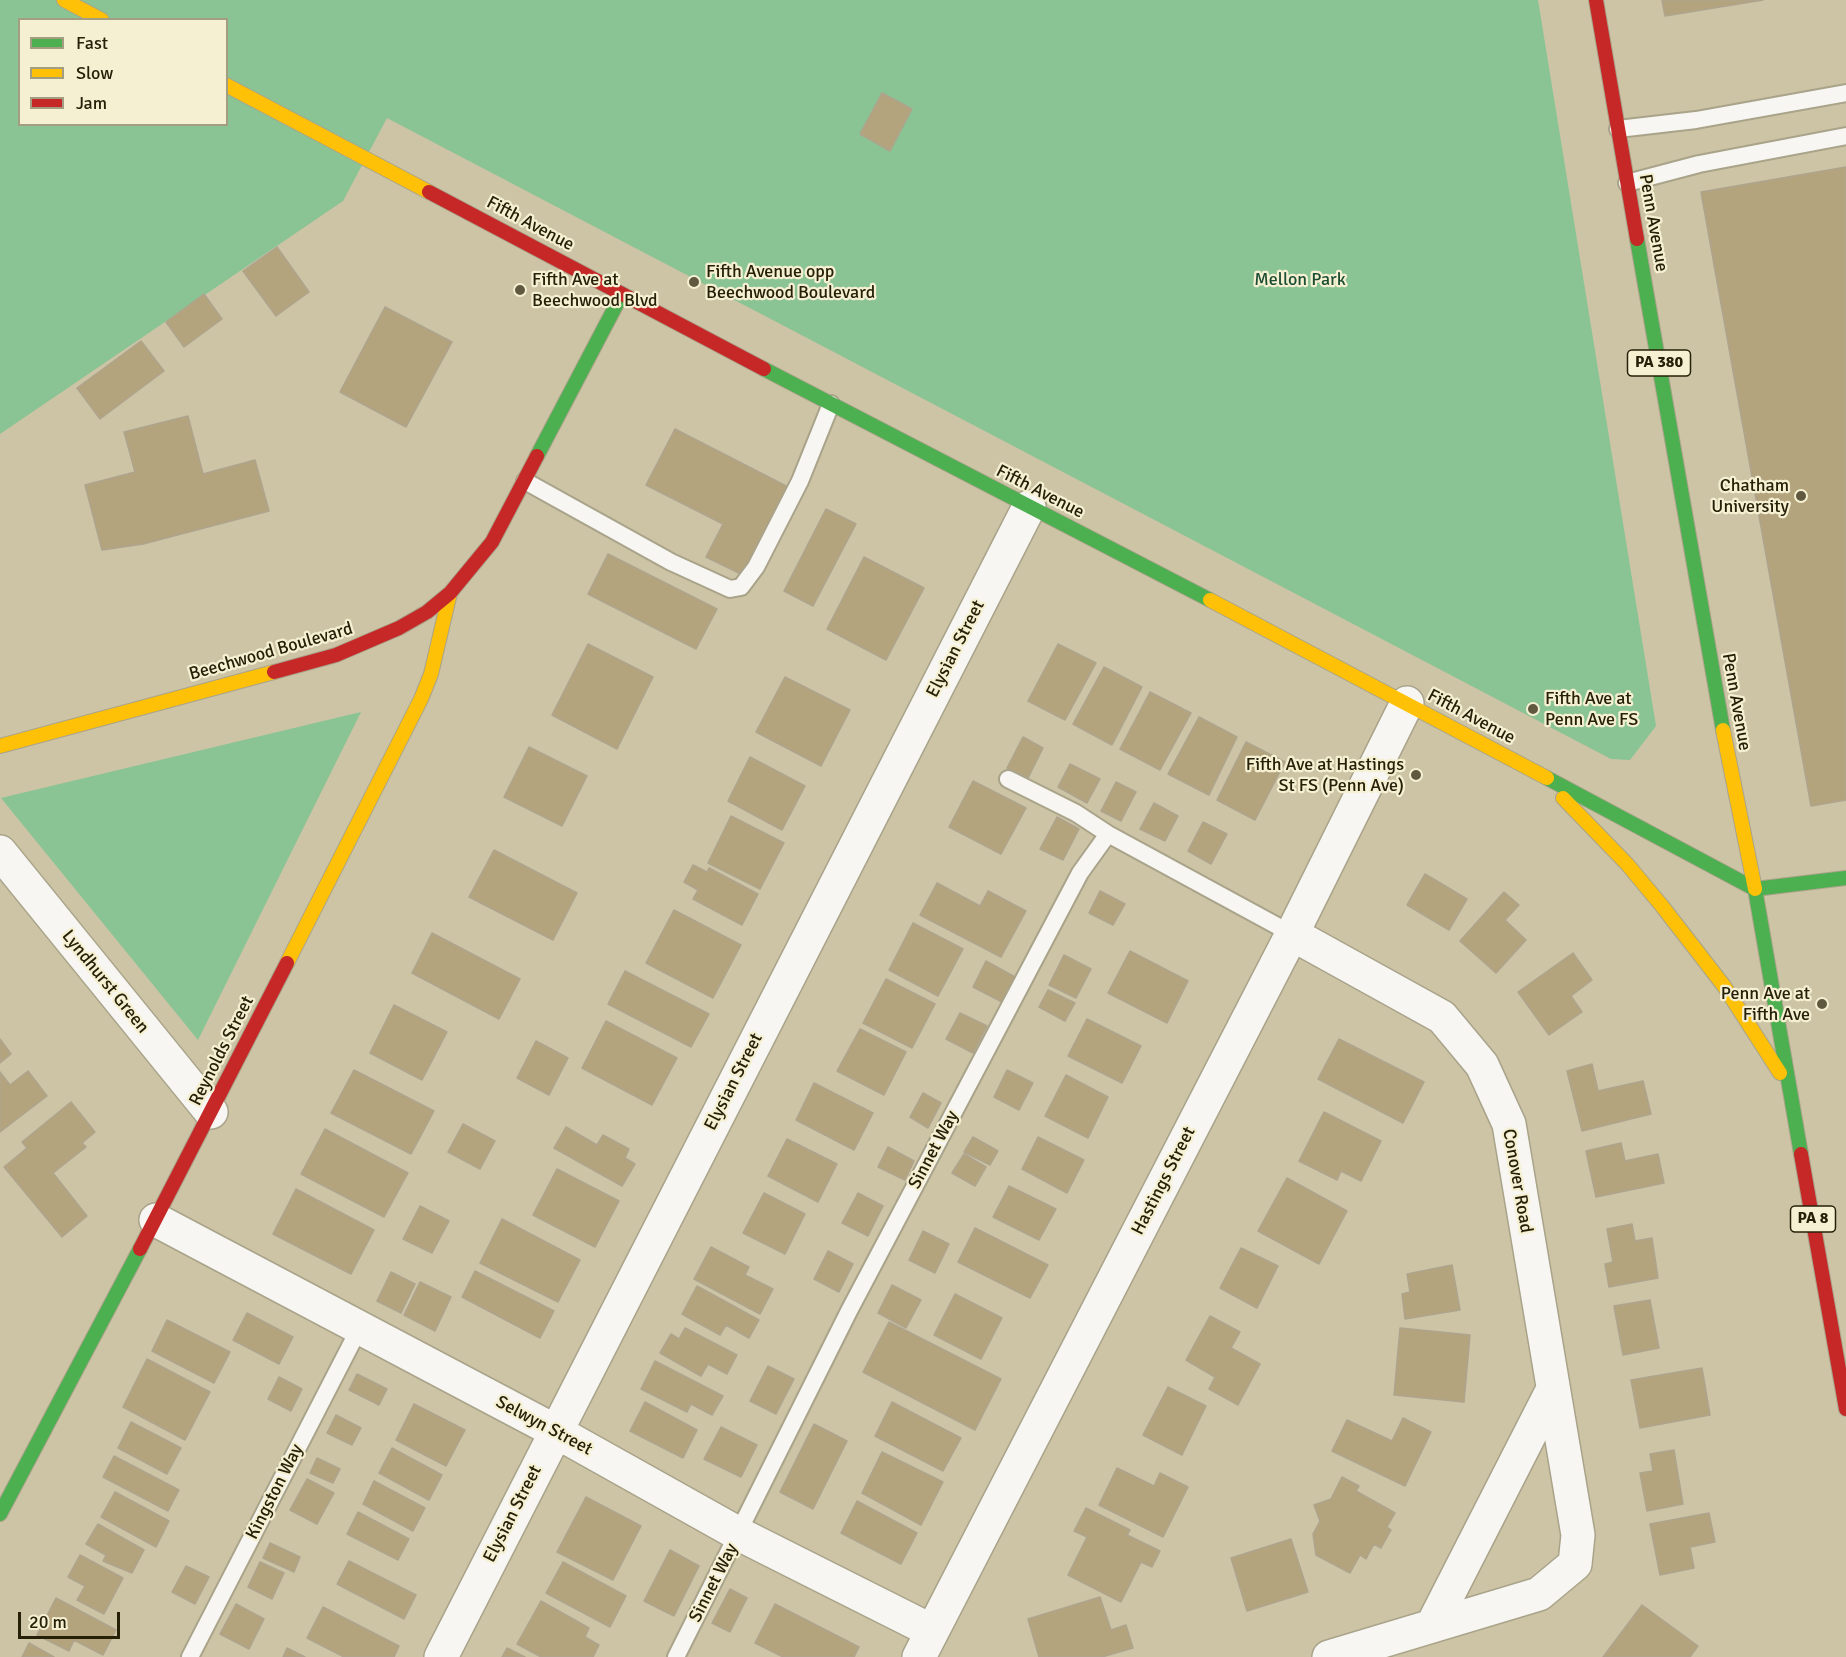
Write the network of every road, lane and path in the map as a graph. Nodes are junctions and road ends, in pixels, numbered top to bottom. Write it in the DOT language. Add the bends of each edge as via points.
graph roads {
  1 [pos="64,0"];
  2 [pos="1596,0"];
  3 [pos="98,18"];
  4 [pos="228,86"];
  5 [pos="1846,93"];
  6 [pos="1618,129"];
  7 [pos="1846,136"];
  8 [pos="1627,183"];
  9 [pos="622,294"];
  10 [pos="831,404"];
  11 [pos="525,481"];
  12 [pos="1029,507"];
  13 [pos="450,593"];
  14 [pos="1407,703"];
  15 [pos="0,746"];
  16 [pos="1536,772"];
  17 [pos="1008,779"];
  18 [pos="1108,834"];
  19 [pos="0,852"];
  20 [pos="1846,878"];
  21 [pos="1755,889"];
  22 [pos="1292,934"];
  23 [pos="1790,1090"];
  24 [pos="211,1112"];
  25 [pos="156,1220"];
  26 [pos="360,1327"];
  27 [pos="1552,1391"];
  28 [pos="1846,1409"];
  29 [pos="555,1431"];
  30 [pos="0,1514"];
  31 [pos="739,1534"];
  32 [pos="1433,1624"];
  33 [pos="926,1644"];
  34 [pos="190,1657"];
  35 [pos="441,1657"];
  36 [pos="676,1657"];
  37 [pos="1329,1657"];
  1 -- 3 [label="main road"];
  2 -- 6 [label="main road, Penn Avenue / PA 380"];
  4 -- 9 [label="main road, Fifth Avenue"];
  5 -- 6 [label="lane" via="1696,120"];
  6 -- 8 [label="main road, Penn Avenue / PA 380"];
  7 -- 8 [label="lane" via="1699,164"];
  8 -- 21 [label="main road, Penn Avenue / PA 380"];
  9 -- 10 [label="main road, Fifth Avenue"];
  9 -- 11 [label="main road, Beechwood Boulevard"];
  10 -- 11 [label="lane" via="800,481 756,567 741,587 730,589 671,562"];
  10 -- 12 [label="main road, Fifth Avenue"];
  11 -- 13 [label="main road, Beechwood Boulevard" via="492,542"];
  12 -- 14 [label="main road, Fifth Avenue"];
  12 -- 29 [label="street, Elysian Street"];
  13 -- 15 [label="main road, Beechwood Boulevard" via="399,628 336,655"];
  13 -- 24 [label="main road, Reynolds Street" via="431,674 421,699"];
  14 -- 16 [label="main road, Fifth Avenue"];
  14 -- 22 [label="street, Hastings Street"];
  16 -- 21 [label="main road, Fifth Avenue"];
  16 -- 23 [label="main road" via="1591,825 1662,906 1731,996"];
  17 -- 18 [label="lane"];
  18 -- 22 [label="lane"];
  18 -- 31 [label="lane, Sinnet Way" via="1080,873 866,1279"];
  19 -- 24 [label="street, Lyndhurst Green"];
  20 -- 21 [label="main road"];
  21 -- 23 [label="main road, Penn Avenue / PA 8"];
  22 -- 27 [label="street, Conover Road" via="1442,1017 1482,1065 1509,1124"];
  22 -- 33 [label="street, Hastings Street"];
  23 -- 28 [label="main road, Penn Avenue / PA 8"];
  24 -- 25 [label="main road, Reynolds Street"];
  25 -- 26 [label="street, Selwyn Street"];
  25 -- 30 [label="main road, Reynolds Street"];
  26 -- 29 [label="street, Selwyn Street"];
  26 -- 34 [label="lane, Kingston Way"];
  27 -- 32 [label="street"];
  27 -- 32 [label="street, Conover Road" via="1578,1535 1575,1564 1539,1594"];
  29 -- 31 [label="street, Selwyn Street"];
  29 -- 35 [label="street, Elysian Street"];
  31 -- 33 [label="street, Selwyn Street"];
  31 -- 36 [label="lane, Sinnet Way"];
  32 -- 37 [label="street, Conover Road"];
}
